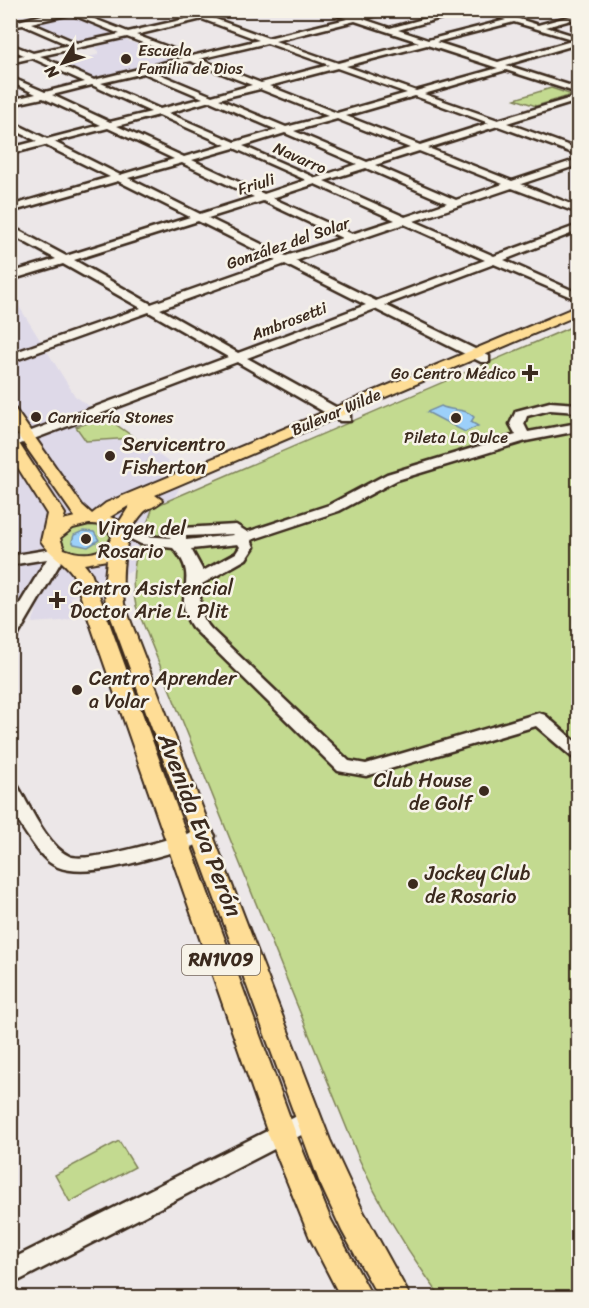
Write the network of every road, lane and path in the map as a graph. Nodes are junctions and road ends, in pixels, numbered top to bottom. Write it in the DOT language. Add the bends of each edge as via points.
graph roads {
  1 [pos="183,10"];
  2 [pos="233,10"];
  3 [pos="328,10"];
  4 [pos="391,10"];
  5 [pos="467,10"];
  6 [pos="71,11"];
  7 [pos="489,11"];
  8 [pos="579,16"];
  9 [pos="202,17"];
  10 [pos="355,19"];
  11 [pos="513,20"];
  12 [pos="23,22"];
  13 [pos="10,25"];
  14 [pos="537,27"];
  15 [pos="388,30"];
  16 [pos="127,34"];
  17 [pos="267,40"];
  18 [pos="579,41"];
  19 [pos="426,42"];
  20 [pos="78,45"];
  21 [pos="10,46"];
  22 [pos="33,56"];
  23 [pos="190,59"];
  24 [pos="10,61"];
  25 [pos="337,66"];
  26 [pos="500,66"];
  27 [pos="144,70"];
  28 [pos="10,79"];
  29 [pos="94,82"];
  30 [pos="259,86"];
  31 [pos="579,92"];
  32 [pos="415,93"];
  33 [pos="44,95"];
  34 [pos="579,98"];
  35 [pos="211,99"];
  36 [pos="10,103"];
  37 [pos="161,112"];
  38 [pos="335,116"];
  39 [pos="499,123"];
  40 [pos="10,124"];
  41 [pos="110,125"];
  42 [pos="284,130"];
  43 [pos="46,142"];
  44 [pos="233,145"];
  45 [pos="420,148"];
  46 [pos="10,151"];
  47 [pos="579,152"];
  48 [pos="182,159"];
  49 [pos="579,162"];
  50 [pos="366,165"];
  51 [pos="120,177"];
  52 [pos="315,181"];
  53 [pos="512,185"];
  54 [pos="264,197"];
  55 [pos="456,203"];
  56 [pos="10,209"];
  57 [pos="579,210"];
  58 [pos="200,217"];
  59 [pos="404,220"];
  60 [pos="579,228"];
  61 [pos="10,229"];
  62 [pos="351,238"];
  63 [pos="67,259"];
  64 [pos="286,260"];
  65 [pos="496,260"];
  66 [pos="10,277"];
  67 [pos="579,297"];
  68 [pos="378,305"];
  69 [pos="154,308"];
  70 [pos="579,310"];
  71 [pos="579,319"];
  72 [pos="480,356"];
  73 [pos="240,357"];
  74 [pos="10,358"];
  75 [pos="579,408"];
  76 [pos="10,412"];
  77 [pos="340,415"];
  78 [pos="579,427"];
  79 [pos="524,437"];
  80 [pos="15,442"];
  81 [pos="92,519"];
  82 [pos="239,534"];
  83 [pos="123,538"];
  84 [pos="178,538"];
  85 [pos="57,548"];
  86 [pos="10,560"];
  87 [pos="197,581"];
  88 [pos="10,635"];
  89 [pos="579,753"];
  90 [pos="10,790"];
  91 [pos="206,836"];
  92 [pos="179,843"];
  93 [pos="309,1120"];
  94 [pos="282,1134"];
  95 [pos="10,1273"];
  96 [pos="358,1298"];
  97 [pos="396,1298"];
  1 -- 9 [label="street"];
  2 -- 9 [label="street"];
  3 -- 10 [label="street"];
  4 -- 10 [label="street"];
  5 -- 15 [label="street"];
  6 -- 12 [label="street"];
  6 -- 16 [label="street"];
  7 -- 11 [label="street"];
  8 -- 14 [label="street"];
  9 -- 16 [label="street"];
  9 -- 17 [label="street"];
  10 -- 15 [label="street"];
  10 -- 17 [label="street"];
  11 -- 14 [label="street"];
  11 -- 19 [label="street"];
  12 -- 13 [label="street"];
  12 -- 20 [label="street"];
  14 -- 18 [label="street"];
  15 -- 19 [label="street"];
  16 -- 20 [label="street"];
  16 -- 23 [label="street"];
  17 -- 23 [label="street"];
  17 -- 25 [label="street"];
  18 -- 26 [label="street"];
  19 -- 25 [label="street"];
  19 -- 26 [label="street"];
  20 -- 22 [label="street"];
  21 -- 22 [label="street, Navarro"];
  22 -- 24 [label="street"];
  22 -- 29 [label="street, Navarro"];
  23 -- 27 [label="street"];
  23 -- 30 [label="street"];
  25 -- 30 [label="street"];
  25 -- 32 [label="street"];
  26 -- 31 [label="street"];
  26 -- 32 [label="street"];
  27 -- 29 [label="street"];
  27 -- 35 [label="street"];
  28 -- 33 [label="street"];
  29 -- 33 [label="street"];
  29 -- 37 [label="street, Navarro"];
  30 -- 35 [label="street"];
  30 -- 38 [label="street"];
  32 -- 38 [label="street"];
  32 -- 39 [label="street"];
  33 -- 36 [label="street"];
  33 -- 41 [label="street"];
  34 -- 39 [label="street, Friuli"];
  35 -- 37 [label="street"];
  35 -- 42 [label="street"];
  37 -- 41 [label="street"];
  37 -- 44 [label="street, Navarro"];
  38 -- 42 [label="street"];
  38 -- 45 [label="street"];
  39 -- 45 [label="street, Friuli"];
  39 -- 47 [label="street"];
  40 -- 43 [label="street"];
  41 -- 43 [label="street"];
  41 -- 48 [label="street"];
  42 -- 44 [label="street"];
  42 -- 50 [label="street"];
  43 -- 46 [label="street"];
  43 -- 51 [label="street"];
  44 -- 48 [label="street"];
  44 -- 52 [label="street, Navarro"];
  45 -- 50 [label="street, Friuli"];
  45 -- 53 [label="street"];
  48 -- 51 [label="street"];
  48 -- 54 [label="street"];
  49 -- 53 [label="street, González del Solar"];
  50 -- 52 [label="street, Friuli"];
  50 -- 55 [label="street"];
  51 -- 56 [label="street"];
  51 -- 58 [label="street"];
  52 -- 54 [label="street, Friuli"];
  52 -- 59 [label="street, Navarro"];
  53 -- 55 [label="street, González del Solar"];
  53 -- 57 [label="street"];
  54 -- 58 [label="street, Friuli"];
  54 -- 62 [label="street"];
  55 -- 59 [label="street, González del Solar"];
  58 -- 63 [label="street, Friuli"];
  58 -- 64 [label="street"];
  59 -- 62 [label="street, González del Solar"];
  59 -- 65 [label="street, Navarro"];
  60 -- 65 [label="street, Ambrosetti"];
  61 -- 63 [label="street"];
  62 -- 64 [label="street, González del Solar"];
  63 -- 66 [label="street, Friuli"];
  63 -- 69 [label="street"];
  64 -- 68 [label="street"];
  64 -- 69 [label="street, González del Solar"];
  65 -- 67 [label="street, Navarro"];
  65 -- 68 [label="street, Ambrosetti"];
  68 -- 72 [label="street"];
  68 -- 73 [label="street, Ambrosetti"];
  69 -- 73 [label="street"];
  69 -- 74 [label="street, González del Solar"];
  70 -- 72 [label="main road, Bulevar Wilde"];
  71 -- 72 [label="main road, Bulevar Wilde"];
  72 -- 77 [label="main road, Bulevar Wilde"];
  73 -- 77 [label="street"];
  73 -- 80 [label="street, Ambrosetti"];
  75 -- 79 [label="street" via="543,405 521,414 517,424"];
  76 -- 80 [label="main road"];
  77 -- 81 [label="main road, Bulevar Wilde" via="112,507"];
  77 -- 83 [label="main road, Bulevar Wilde" via="137,508"];
  78 -- 79 [label="street"];
  79 -- 82 [label="street" via="392,477 334,508 276,527"];
  80 -- 81 [label="main road" via="76,509"];
  80 -- 85 [label="main road" via="56,514"];
  81 -- 83 [label="main road" via="108,522"];
  81 -- 85 [label="main road, Bulevar Wilde" via="65,524"];
  82 -- 84 [label="street" via="192,545"];
  82 -- 87 [label="street" via="247,547 241,556"];
  83 -- 84 [label="street"];
  83 -- 85 [label="main road" via="101,556"];
  83 -- 91 [label="main road, Avenida Eva Perón / RN1V09" via="113,586 115,604"];
  84 -- 87 [label="street" via="197,570"];
  85 -- 86 [label="street"];
  85 -- 88 [label="street"];
  85 -- 92 [label="main road, Avenida Eva Perón / RN1V09" via="82,573"];
  87 -- 89 [label="street" via="192,615 205,633 344,767 366,770 539,719"];
  90 -- 92 [label="street" via="49,850 62,861 95,864"];
  91 -- 92 [label="street"];
  91 -- 93 [label="main road, Avenida Eva Perón / RN1V09"];
  92 -- 94 [label="main road, Avenida Eva Perón / RN1V09"];
  93 -- 94 [label="street"];
  93 -- 97 [label="main road, Avenida Eva Perón / RN1V09" via="350,1220"];
  94 -- 95 [label="street"];
  94 -- 96 [label="main road, Avenida Eva Perón / RN1V09" via="320,1228"];
}
